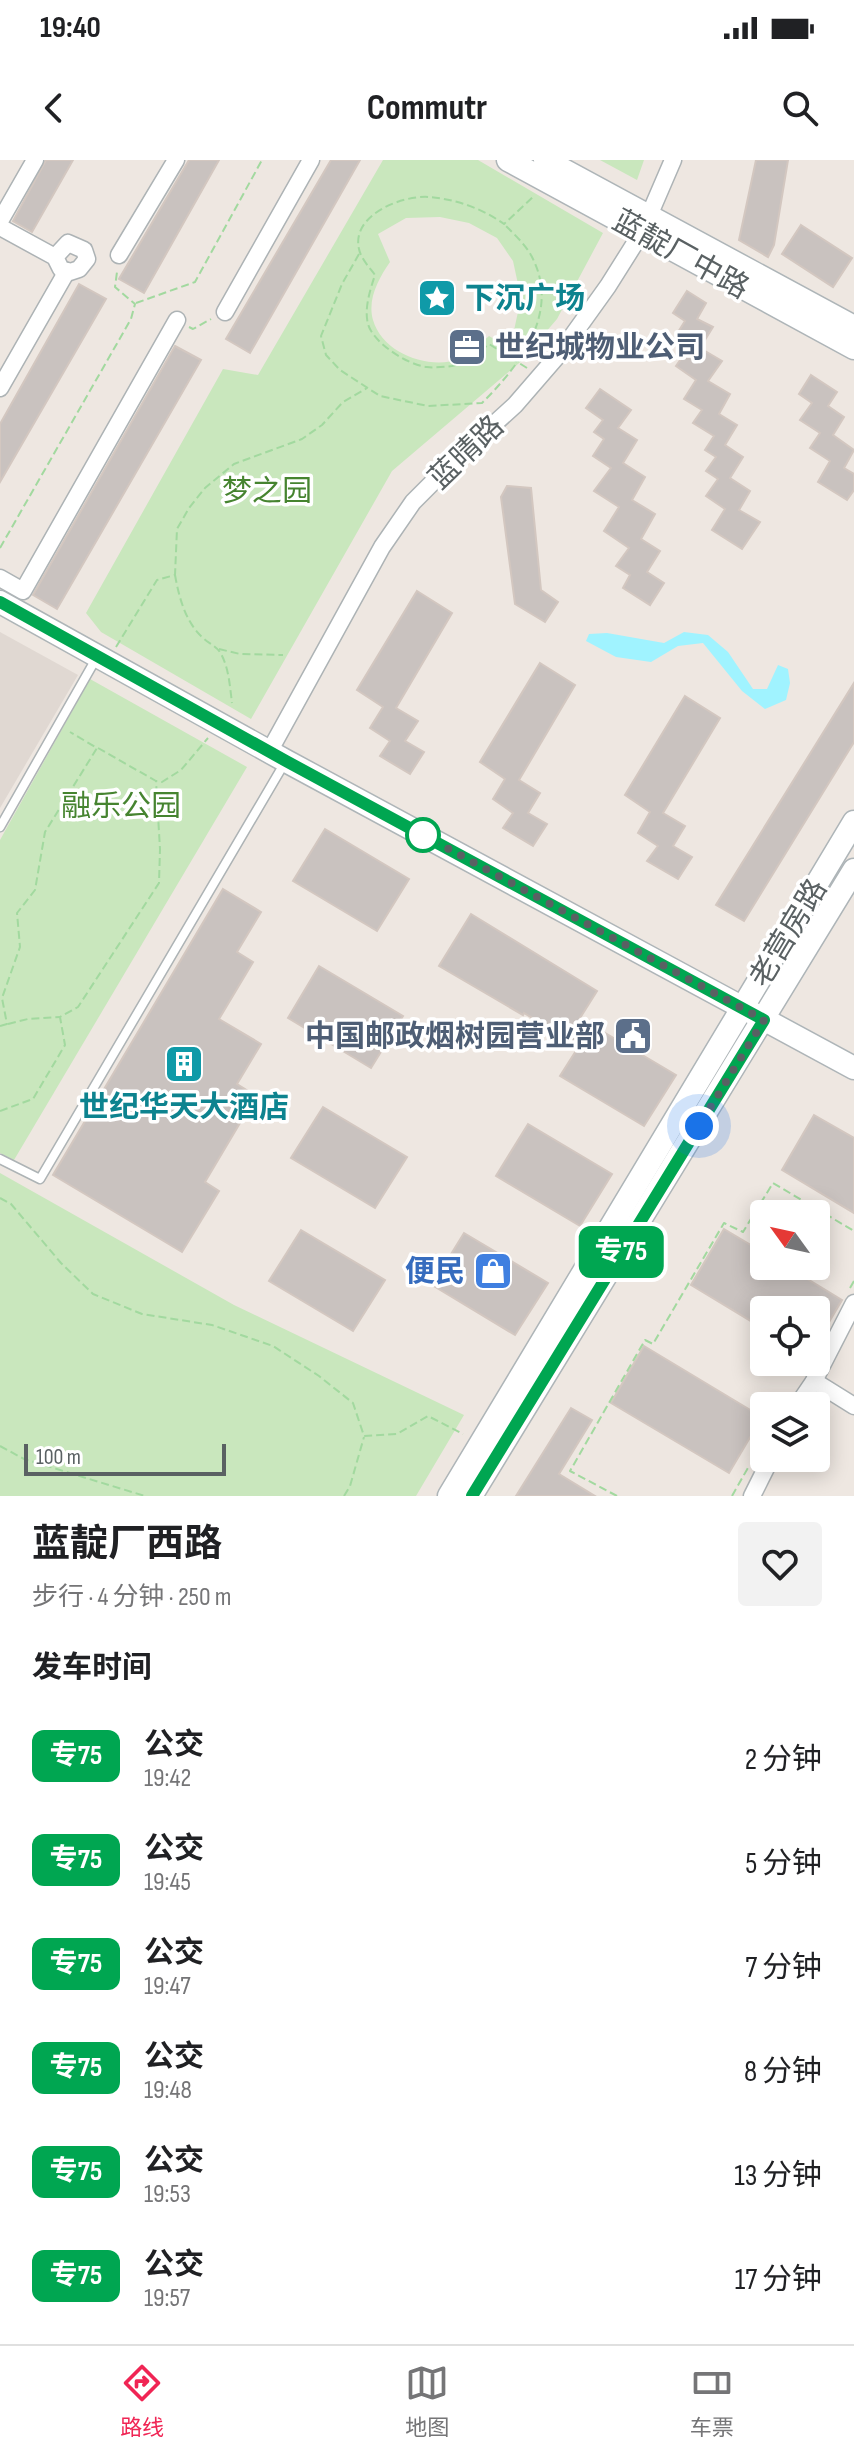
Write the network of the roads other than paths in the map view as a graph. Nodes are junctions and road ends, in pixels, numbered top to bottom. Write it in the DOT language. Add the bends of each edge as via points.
graph roads {
  1 [pos="35,160"];
  2 [pos="176,160"];
  3 [pos="311,160"];
  4 [pos="508,160"];
  5 [pos="545,160"];
  6 [pos="673,160"];
  7 [pos="0,224"];
  8 [pos="646,224"];
  9 [pos="119,255"];
  10 [pos="55,257"];
  11 [pos="67,271"];
  12 [pos="225,312"];
  13 [pos="177,320"];
  14 [pos="854,327"];
  15 [pos="854,348"];
  16 [pos="0,388"];
  17 [pos="0,578"];
  18 [pos="0,602"];
  19 [pos="97,656"];
  20 [pos="277,756"];
  21 [pos="854,822"];
  22 [pos="0,827"];
  23 [pos="854,870"];
  24 [pos="742,1008"];
  25 [pos="764,1020"];
  26 [pos="854,1068"];
  27 [pos="0,1159"];
  28 [pos="854,1303"];
  29 [pos="814,1381"];
  30 [pos="807,1392"];
  31 [pos="854,1406"];
  32 [pos="759,1472"];
  33 [pos="449,1496"];
  34 [pos="471,1496"];
  35 [pos="752,1496"];
  1 -- 7 [label="street"];
  2 -- 9 [label="street"];
  3 -- 12 [label="street"];
  4 -- 8 [label="street, 蓝靛厂中路"];
  5 -- 8 [label="street, 蓝靛厂中路"];
  6 -- 8 [label="street, 蓝晴路"];
  7 -- 10 [label="street"];
  8 -- 14 [label="street, 蓝靛厂中路"];
  8 -- 15 [label="street, 蓝靛厂中路"];
  8 -- 20 [label="street, 蓝晴路" via="560,353 515,405 413,502 382,547"];
  10 -- 11 [label="street"];
  10 -- 11 [label="street" via="68,243 84,250 87,259 79,269"];
  11 -- 16 [label="street"];
  13 -- 17 [label="street" via="23,591"];
  18 -- 19 [label="street"];
  19 -- 20 [label="street"];
  19 -- 22 [label="lane"];
  20 -- 24 [label="street"];
  20 -- 27 [label="lane" via="40,1179"];
  21 -- 24 [label="street, 老营房路"];
  23 -- 25 [label="street, 老营房路"];
  24 -- 25 [label="street"];
  24 -- 33 [label="street, 老营房路"];
  25 -- 26 [label="street"];
  25 -- 34 [label="street, 老营房路"];
  28 -- 29 [label="street"];
  29 -- 30 [label="street"];
  29 -- 31 [label="street"];
  32 -- 35 [label="street"];
}
